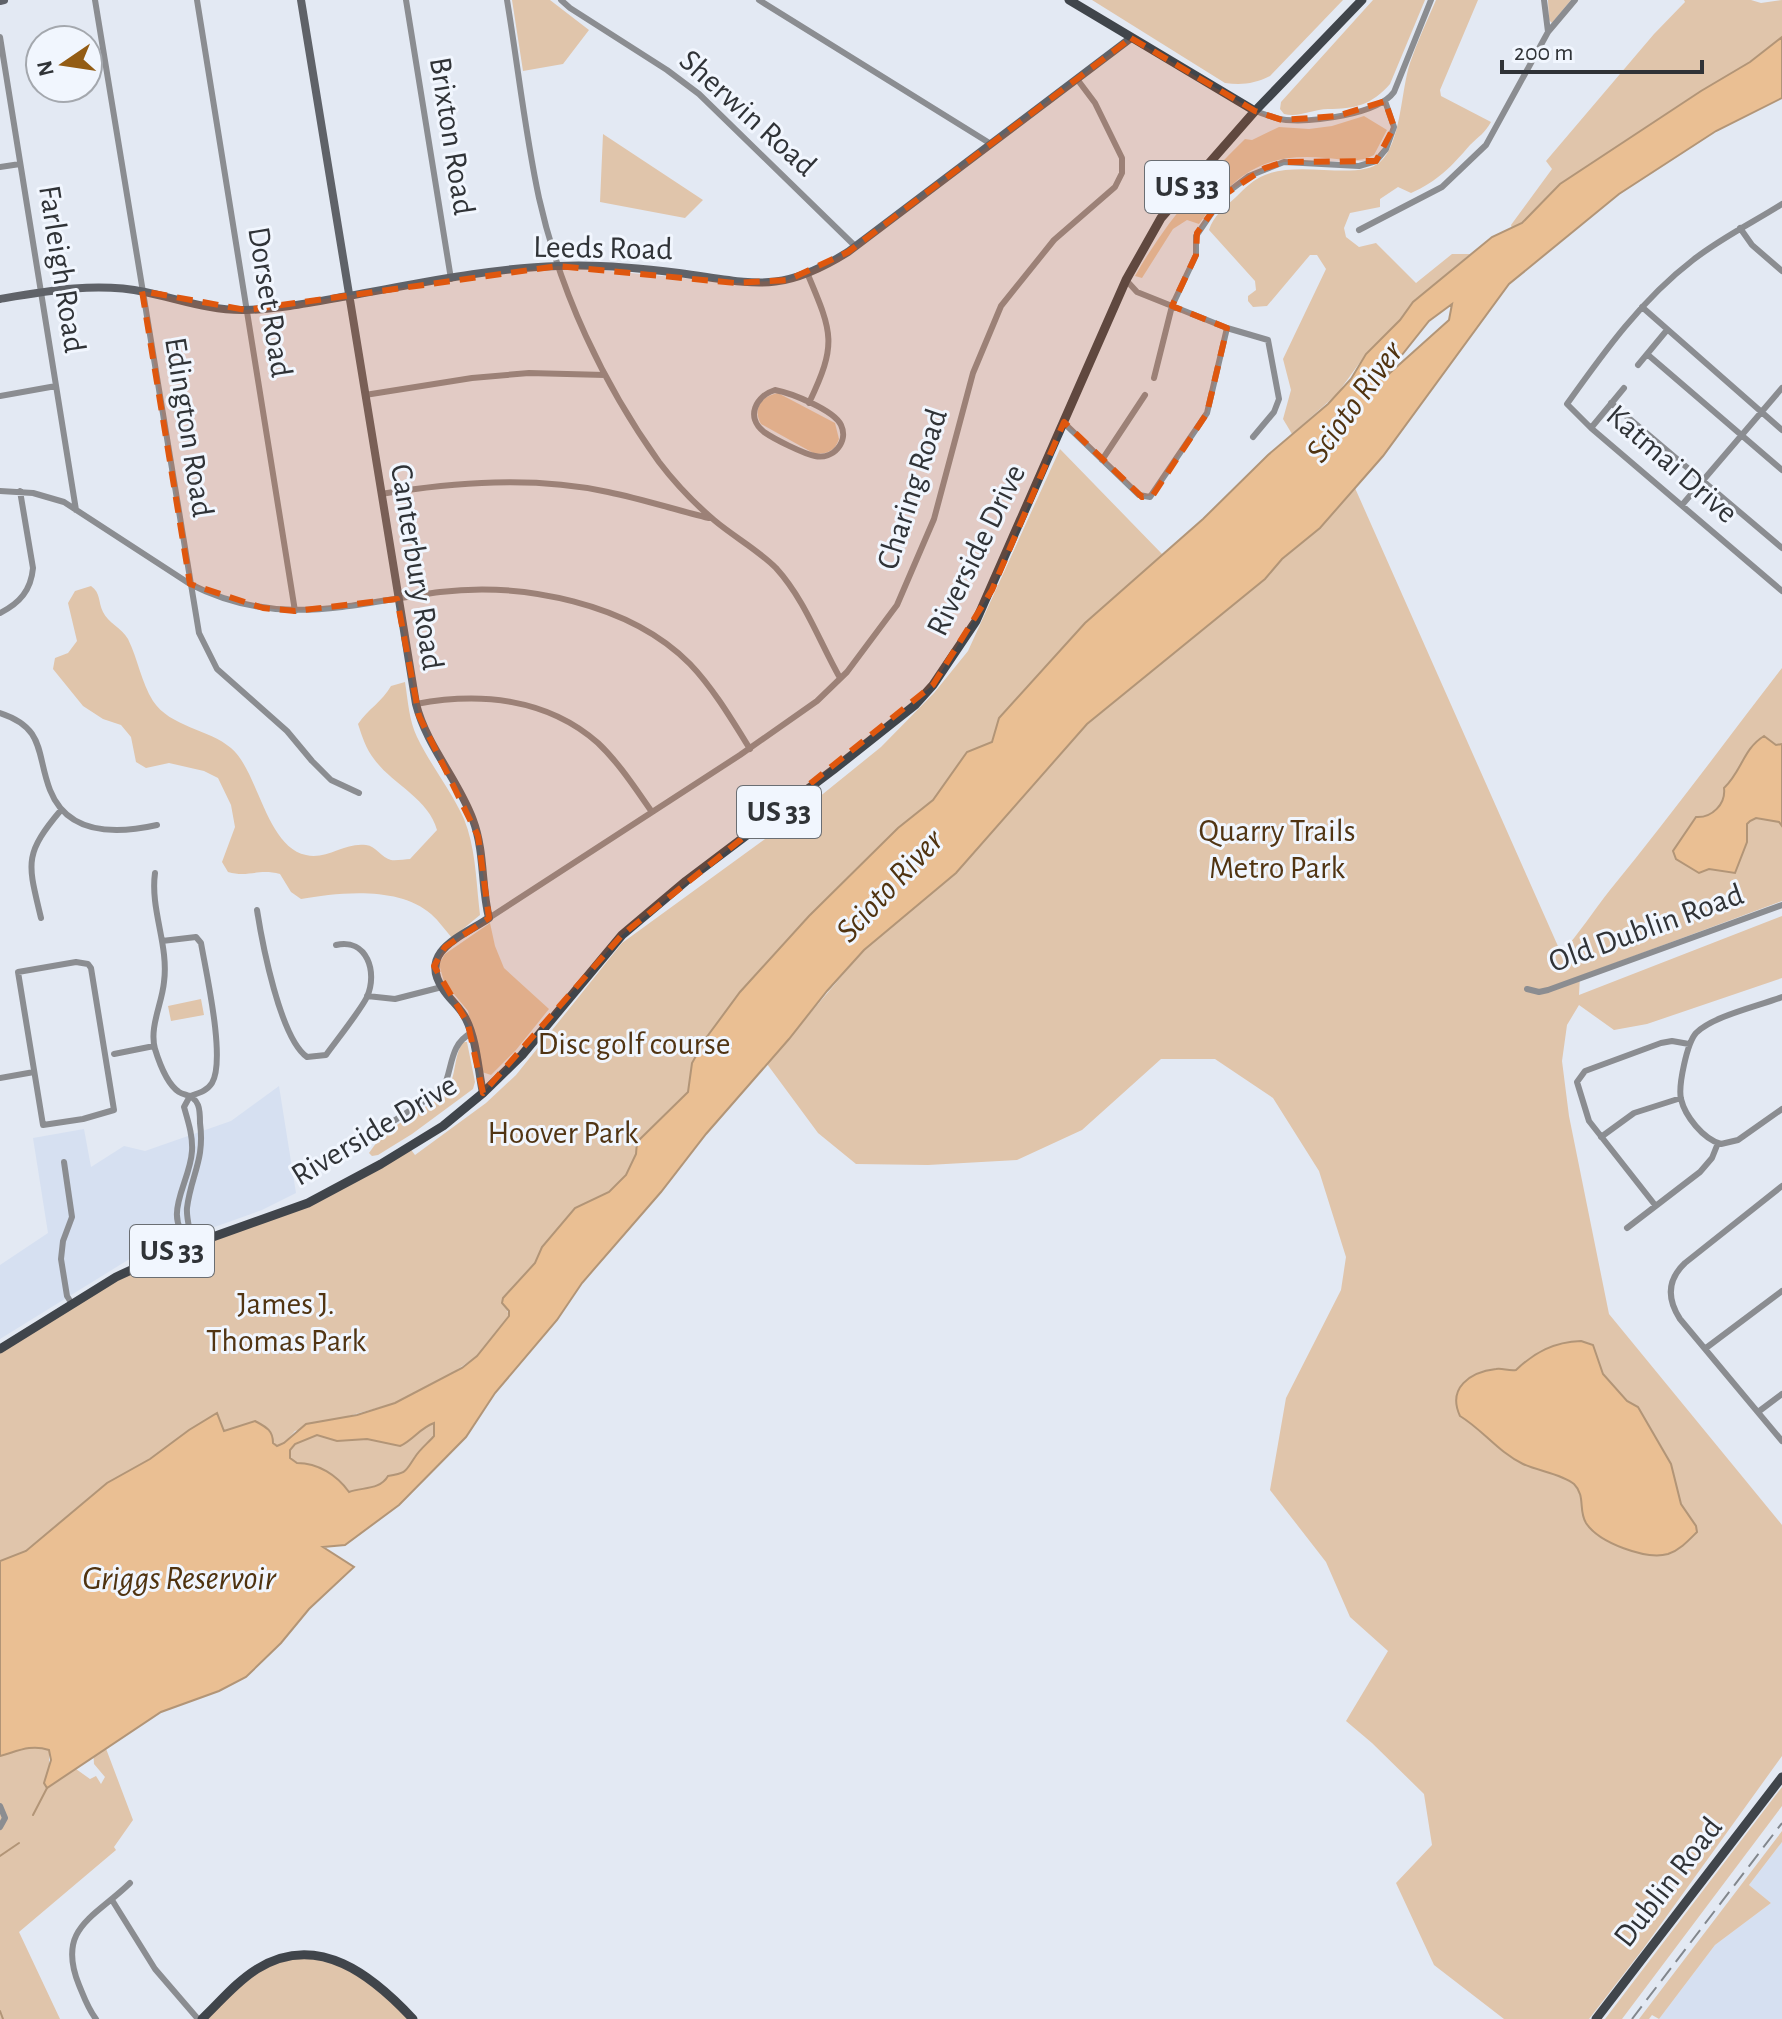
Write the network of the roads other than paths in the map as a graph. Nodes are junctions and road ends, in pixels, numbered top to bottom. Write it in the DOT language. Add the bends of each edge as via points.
graph roads {
  1 [pos="95,0"];
  2 [pos="197,0"];
  3 [pos="301,0"];
  4 [pos="406,0"];
  5 [pos="507,0"];
  6 [pos="561,0"];
  7 [pos="759,0"];
  8 [pos="1069,0"];
  9 [pos="1362,0"];
  10 [pos="1431,0"];
  11 [pos="1544,0"];
  12 [pos="1575,0"];
  13 [pos="1548,32"];
  14 [pos="0,37"];
  15 [pos="1131,38"];
  16 [pos="1077,79"];
  17 [pos="1385,101"];
  18 [pos="1255,111"];
  19 [pos="991,144"];
  20 [pos="20,164"];
  21 [pos="0,167"];
  22 [pos="1782,204"];
  23 [pos="1740,228"];
  24 [pos="1359,230"];
  25 [pos="855,246"];
  26 [pos="558,266"];
  27 [pos="1782,271"];
  28 [pos="808,275"];
  29 [pos="451,279"];
  30 [pos="1126,280"];
  31 [pos="142,291"];
  32 [pos="41,292"];
  33 [pos="349,296"];
  34 [pos="0,299"];
  35 [pos="1172,306"];
  36 [pos="1642,307"];
  37 [pos="246,310"];
  38 [pos="1227,328"];
  39 [pos="1667,330"];
  40 [pos="1647,354"];
  41 [pos="1638,365"];
  42 [pos="605,375"];
  43 [pos="1154,378"];
  44 [pos="56,386"];
  45 [pos="1624,388"];
  46 [pos="1782,388"];
  47 [pos="365,395"];
  48 [pos="1145,395"];
  49 [pos="0,396"];
  50 [pos="809,403"];
  51 [pos="1611,403"];
  52 [pos="1761,412"];
  53 [pos="1064,423"];
  54 [pos="1591,428"];
  55 [pos="1782,430"];
  56 [pos="1742,435"];
  57 [pos="1253,437"];
  58 [pos="1102,460"];
  59 [pos="1782,470"];
  60 [pos="1704,480"];
  61 [pos="0,491"];
  62 [pos="20,491"];
  63 [pos="381,494"];
  64 [pos="1682,505"];
  65 [pos="76,510"];
  66 [pos="713,519"];
  67 [pos="1782,548"];
  68 [pos="190,584"];
  69 [pos="1782,591"];
  70 [pos="397,599"];
  71 [pos="295,611"];
  72 [pos="0,613"];
  73 [pos="840,678"];
  74 [pos="416,704"];
  75 [pos="0,713"];
  76 [pos="750,749"];
  77 [pos="359,793"];
  78 [pos="61,810"];
  79 [pos="652,812"];
  80 [pos="157,825"];
  81 [pos="155,873"];
  82 [pos="1782,905"];
  83 [pos="257,910"];
  84 [pos="41,918"];
  85 [pos="489,918"];
  86 [pos="162,941"];
  87 [pos="336,945"];
  88 [pos="442,987"];
  89 [pos="1527,989"];
  90 [pos="367,996"];
  91 [pos="1782,997"];
  92 [pos="471,1033"];
  93 [pos="1689,1044"];
  94 [pos="154,1046"];
  95 [pos="114,1054"];
  96 [pos="34,1072"];
  97 [pos="0,1078"];
  98 [pos="483,1093"];
  99 [pos="190,1096"];
  100 [pos="1681,1098"];
  101 [pos="1782,1109"];
  102 [pos="386,1126"];
  103 [pos="1601,1137"];
  104 [pos="1718,1143"];
  105 [pos="64,1162"];
  106 [pos="1782,1186"];
  107 [pos="1655,1205"];
  108 [pos="1627,1228"];
  109 [pos="192,1244"];
  110 [pos="1782,1291"];
  111 [pos="72,1304"];
  112 [pos="1706,1348"];
  113 [pos="0,1349"];
  114 [pos="1782,1394"];
  115 [pos="1758,1412"];
  116 [pos="1782,1441"];
  117 [pos="1782,1777"];
  118 [pos="0,1806"];
  119 [pos="0,1827"];
  120 [pos="130,1883"];
  121 [pos="112,1900"];
  122 [pos="96,2019"];
  123 [pos="200,2019"];
  124 [pos="413,2019"];
  125 [pos="1596,2019"];
  1 -- 31 [label="street, Edington Road"];
  2 -- 37 [label="street, Dorset Road"];
  3 -- 33 [label="street, Canterbury Road"];
  4 -- 29 [label="street, Brixton Road"];
  5 -- 26 [label="street" via="539,197"];
  6 -- 25 [label="street, Sherwin Road" via="699,94"];
  7 -- 19 [label="street"];
  8 -- 15 [label="main road"];
  9 -- 18 [label="main road, Riverside Drive / US 33"];
  10 -- 17 [label="street" via="1394,92"];
  11 -- 13 [label="street"];
  12 -- 13 [label="street"];
  13 -- 24 [label="street" via="1486,145 1442,187"];
  14 -- 20 [label="street, Farleigh Road"];
  15 -- 16 [label="street, Leeds Road"];
  15 -- 18 [label="main road"];
  16 -- 19 [label="street, Leeds Road"];
  16 -- 73 [label="street, Charing Road" via="1122,158 1122,173 1115,187 1054,240 1001,306 973,373 934,519 897,605"];
  17 -- 18 [label="street" via="1310,120 1282,120"];
  17 -- 35 [label="street" via="1394,127 1376,161 1359,166 1284,162 1249,176 1224,195 1196,236 1196,255"];
  18 -- 30 [label="main road, Riverside Drive / US 33" via="1161,218"];
  19 -- 25 [label="street, Leeds Road"];
  20 -- 21 [label="street"];
  20 -- 32 [label="street, Farleigh Road"];
  22 -- 23 [label="street"];
  23 -- 27 [label="street"];
  23 -- 36 [label="street" via="1693,259"];
  25 -- 28 [label="street, Leeds Road"];
  26 -- 28 [label="street, Leeds Road" via="639,269 754,283"];
  26 -- 29 [label="street, Leeds Road"];
  26 -- 42 [label="street"];
  28 -- 50 [label="street" via="830,346"];
  29 -- 33 [label="street, Leeds Road"];
  30 -- 35 [label="street" via="1137,292"];
  30 -- 53 [label="main road, Riverside Drive / US 33"];
  31 -- 32 [label="street, Leeds Road" via="82,287"];
  31 -- 37 [label="street, Leeds Road" via="194,306"];
  31 -- 68 [label="street, Edington Road"];
  32 -- 34 [label="street, Leeds Road"];
  32 -- 44 [label="street, Farleigh Road"];
  33 -- 37 [label="street, Leeds Road"];
  33 -- 47 [label="street, Canterbury Road"];
  35 -- 38 [label="street"];
  35 -- 43 [label="street"];
  36 -- 39 [label="street"];
  36 -- 54 [label="street, Katmai Drive" via="1567,404"];
  37 -- 71 [label="street, Dorset Road"];
  38 -- 57 [label="street" via="1269,343 1279,399"];
  38 -- 58 [label="street" via="1207,413 1153,495 1142,497"];
  39 -- 40 [label="street"];
  39 -- 52 [label="street"];
  40 -- 41 [label="street"];
  40 -- 56 [label="street"];
  42 -- 47 [label="street" via="529,373"];
  42 -- 66 [label="street" via="660,463"];
  44 -- 49 [label="street"];
  44 -- 65 [label="street, Farleigh Road"];
  45 -- 51 [label="street"];
  46 -- 52 [label="street"];
  47 -- 63 [label="street, Canterbury Road"];
  48 -- 58 [label="street"];
  50 -- 50 [label="street" via="840,424 840,445 824,457 763,431 756,422 757,401 765,393 786,392"];
  51 -- 54 [label="street"];
  51 -- 60 [label="street"];
  52 -- 55 [label="street"];
  52 -- 56 [label="street"];
  53 -- 58 [label="street"];
  53 -- 98 [label="main road, Riverside Drive / US 33" via="987,600 933,685 890,726 622,935 522,1055"];
  54 -- 64 [label="street, Katmai Drive"];
  56 -- 59 [label="street"];
  56 -- 60 [label="street"];
  60 -- 64 [label="street"];
  60 -- 67 [label="street"];
  61 -- 62 [label="street"];
  62 -- 65 [label="street"];
  62 -- 72 [label="street" via="32,580 14,606"];
  63 -- 66 [label="street" via="461,483 543,483 606,491"];
  63 -- 70 [label="street, Canterbury Road"];
  64 -- 69 [label="street, Katmai Drive"];
  65 -- 68 [label="street"];
  66 -- 73 [label="street" via="755,549 789,583"];
  68 -- 71 [label="street" via="263,608"];
  68 -- 77 [label="street, Edington Road" via="199,633 217,669 287,731 331,780"];
  70 -- 71 [label="street"];
  70 -- 74 [label="street, Canterbury Road"];
  70 -- 76 [label="street" via="459,590 520,591 615,614 647,630 691,665"];
  73 -- 76 [label="street, Charing Road"];
  74 -- 79 [label="street" via="486,697 560,717 597,742"];
  74 -- 85 [label="street, Canterbury Road" via="429,742 474,822"];
  75 -- 78 [label="street" via="32,733"];
  76 -- 79 [label="street, Charing Road"];
  78 -- 80 [label="street" via="106,831"];
  78 -- 84 [label="street" via="40,836 32,857"];
  79 -- 85 [label="street, Charing Road"];
  81 -- 86 [label="street" via="152,893"];
  82 -- 89 [label="street, Old Dublin Road" via="1548,990"];
  83 -- 90 [label="street" via="273,987 302,1054 326,1055"];
  85 -- 88 [label="street" via="439,953 434,966"];
  86 -- 94 [label="street" via="165,980"];
  86 -- 99 [label="street" via="196,937 201,943 217,1039 216,1074 202,1093"];
  87 -- 90 [label="street" via="354,944 365,953 371,968"];
  88 -- 90 [label="street" via="395,999"];
  88 -- 92 [label="street"];
  91 -- 93 [label="street" via="1709,1024"];
  92 -- 98 [label="street"];
  92 -- 102 [label="street" via="455,1048 443,1089"];
  93 -- 100 [label="street"];
  93 -- 103 [label="street" via="1661,1043 1579,1076 1581,1100"];
  94 -- 95 [label="street"];
  94 -- 99 [label="street" via="169,1082"];
  96 -- 96 [label="street" via="43,1125 112,1112 88,964 18,972"];
  96 -- 97 [label="street"];
  98 -- 109 [label="main road, Riverside Drive / US 33" via="443,1126 337,1188"];
  99 -- 109 [label="street" via="198,1104 202,1136 188,1204"];
  99 -- 109 [label="street" via="184,1107 192,1152 176,1212 180,1234"];
  100 -- 103 [label="street" via="1634,1113"];
  100 -- 104 [label="street" via="1696,1125"];
  101 -- 104 [label="street" via="1734,1142"];
  103 -- 107 [label="street"];
  104 -- 107 [label="street" via="1700,1172"];
  105 -- 111 [label="street" via="72,1217 61,1259"];
  106 -- 112 [label="street" via="1673,1278 1670,1297 1680,1319"];
  107 -- 108 [label="street"];
  109 -- 111 [label="main road, Riverside Drive / US 33" via="116,1277"];
  110 -- 112 [label="street"];
  111 -- 113 [label="main road, Riverside Drive / US 33"];
  112 -- 115 [label="street"];
  114 -- 115 [label="street"];
  115 -- 116 [label="street"];
  117 -- 125 [label="main road, Dublin Road"];
  118 -- 119 [label="street" via="5,1818"];
  120 -- 121 [label="street"];
  121 -- 122 [label="street" via="82,1925 70,1958"];
  121 -- 123 [label="street" via="155,1969"];
  123 -- 124 [label="main road" via="258,1968 285,1958 315,1956 366,1974"];
}
